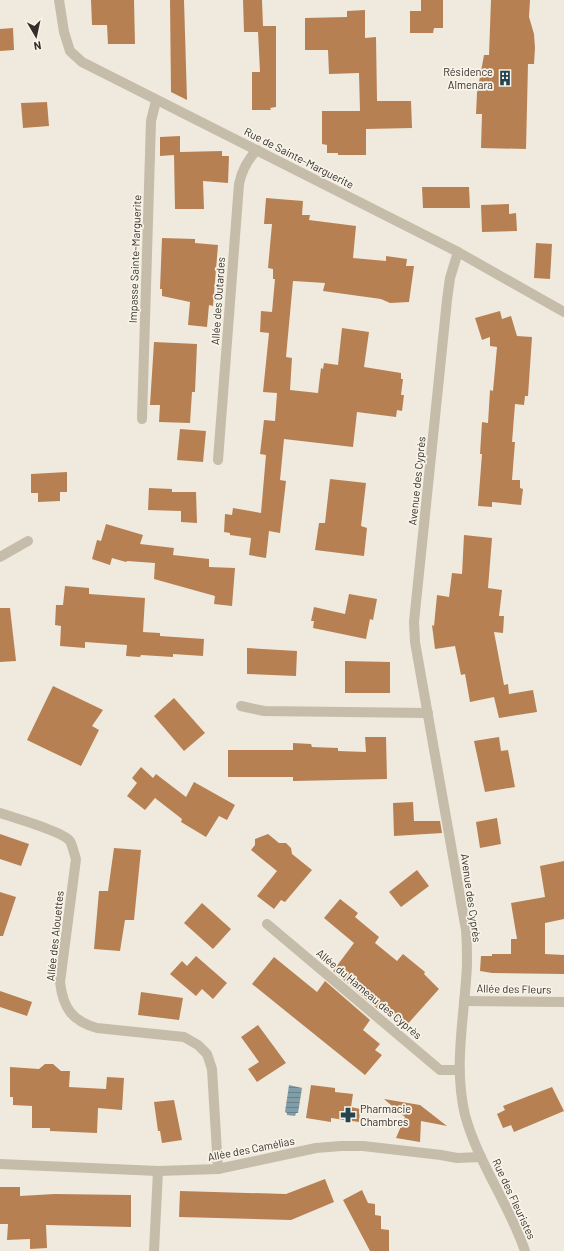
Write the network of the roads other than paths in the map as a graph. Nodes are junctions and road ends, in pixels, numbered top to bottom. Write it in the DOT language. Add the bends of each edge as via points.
graph roads {
  1 [pos="59,0"];
  2 [pos="156,101"];
  3 [pos="257,150"];
  4 [pos="458,252"];
  5 [pos="564,312"];
  6 [pos="142,419"];
  7 [pos="218,460"];
  8 [pos="28,541"];
  9 [pos="0,557"];
  10 [pos="241,706"];
  11 [pos="428,713"];
  12 [pos="0,813"];
  13 [pos="267,924"];
  14 [pos="464,1001"];
  15 [pos="564,1002"];
  16 [pos="459,1070"];
  17 [pos="481,1156"];
  18 [pos="0,1164"];
  19 [pos="218,1169"];
  20 [pos="158,1171"];
  21 [pos="154,1251"];
  22 [pos="525,1251"];
  1 -- 2 [label="street, Rue de Sainte-Marguerite" via="70,51 82,62"];
  2 -- 3 [label="street, Rue de Sainte-Marguerite"];
  2 -- 6 [label="street, Impasse Sainte-Marguerite" via="151,121"];
  3 -- 4 [label="street, Rue de Sainte-Marguerite"];
  3 -- 7 [label="street, Allée des Outardes" via="241,173 239,184"];
  4 -- 5 [label="street, Rue de Sainte-Marguerite"];
  4 -- 11 [label="street, Avenue des Cyprès" via="447,300 414,622 415,642"];
  8 -- 9 [label="street"];
  10 -- 11 [label="street" via="264,711"];
  11 -- 14 [label="street, Avenue des Cyprès" via="466,930"];
  12 -- 19 [label="street, Allée des Alouettes" via="59,834 69,840 73,849 76,859 60,982 66,1006 75,1019 98,1028 184,1037 207,1054 212,1076"];
  13 -- 16 [label="street, Allée du Hameau des Cyprès" via="440,1070"];
  14 -- 15 [label="street, Allée des Fleurs"];
  14 -- 16 [label="street, Avenue des Cyprès"];
  16 -- 17 [label="street, Avenue des Cyprès" via="466,1116"];
  17 -- 19 [label="street, Allée des Camélias" via="457,1158 363,1146 341,1146 316,1148"];
  17 -- 22 [label="street, Rue des Fleuristes" via="510,1213"];
  18 -- 20 [label="street, Allée des Camélias"];
  19 -- 20 [label="street, Allée des Camélias"];
  20 -- 21 [label="street"];
}
